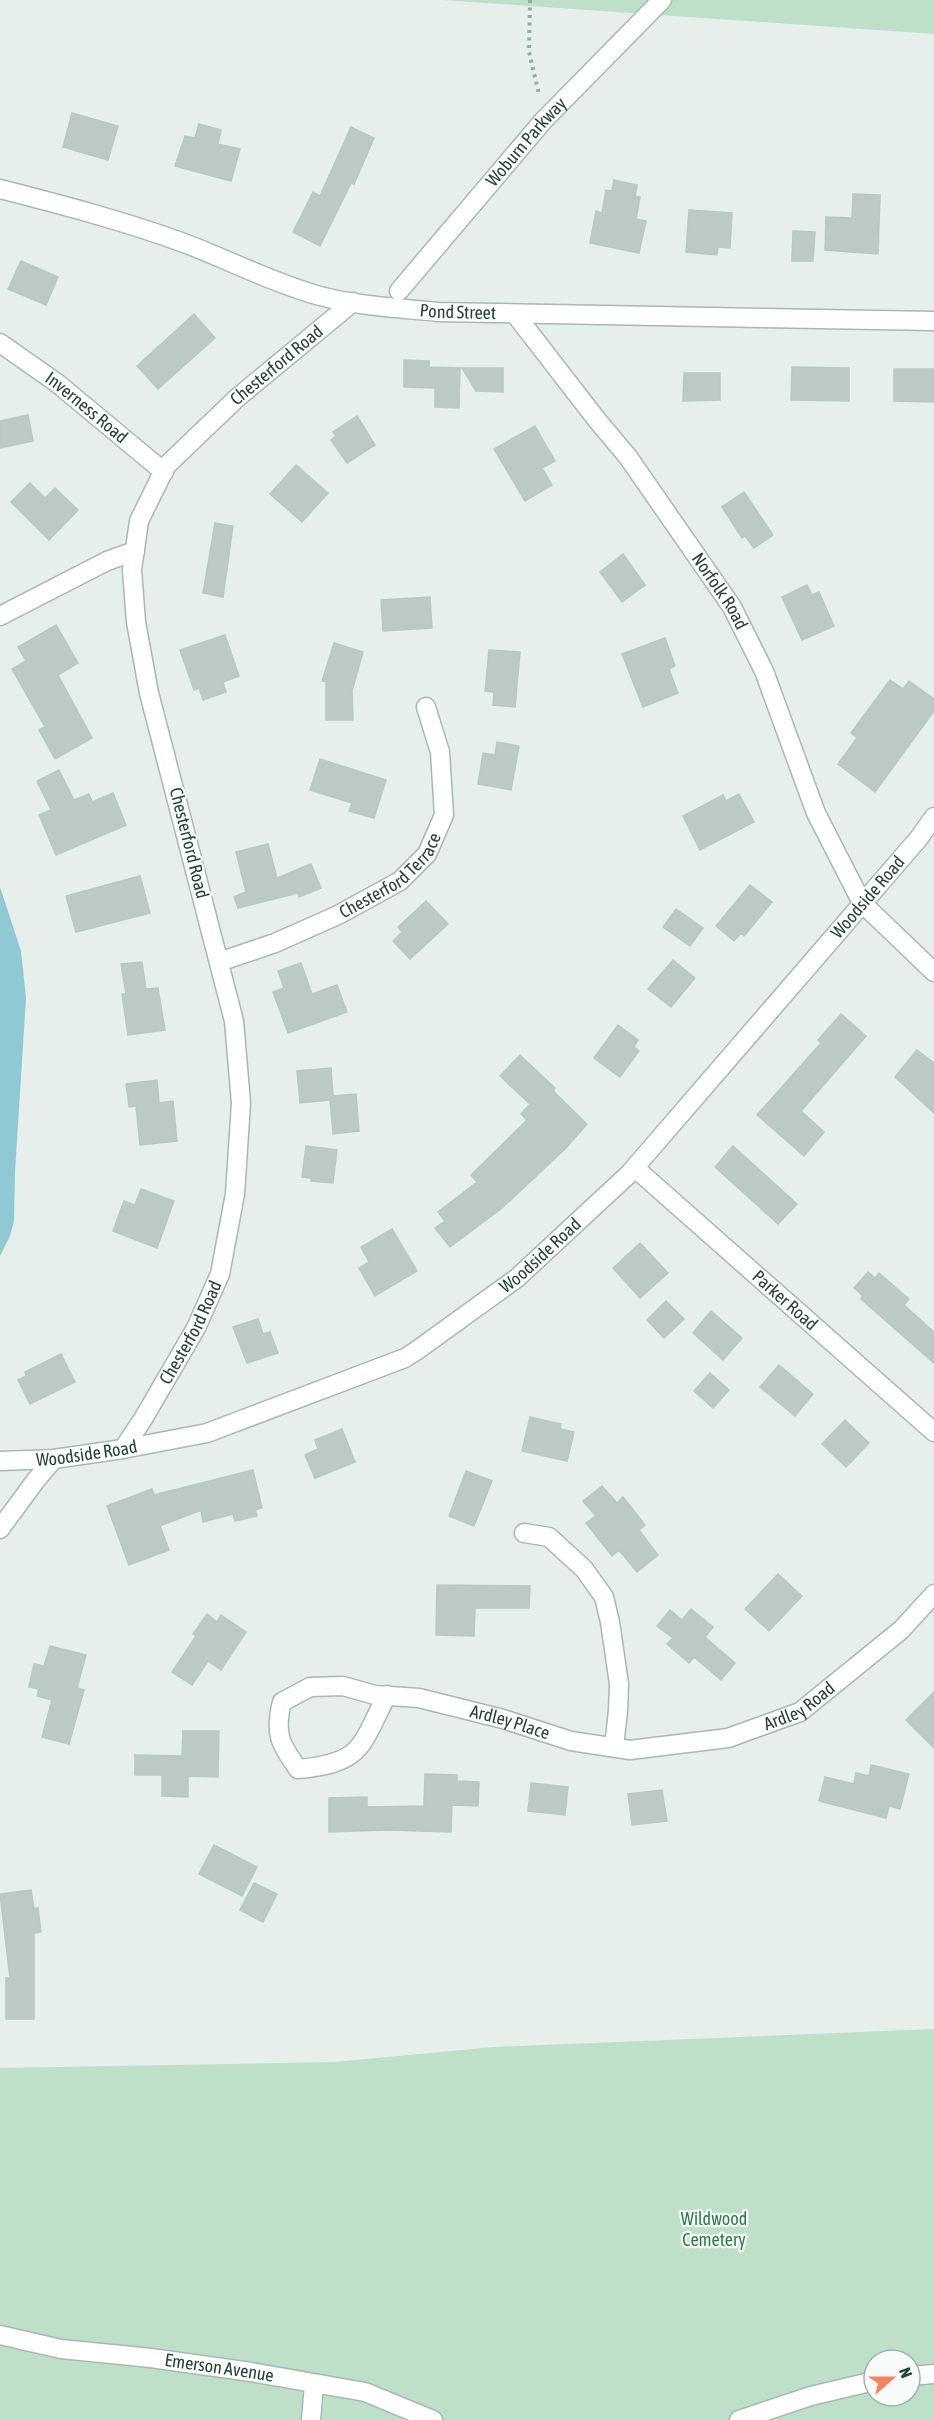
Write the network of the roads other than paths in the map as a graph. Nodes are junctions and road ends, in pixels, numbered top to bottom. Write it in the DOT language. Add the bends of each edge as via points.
graph roads {
  1 [pos="662,0"];
  2 [pos="0,189"];
  3 [pos="399,291"];
  4 [pos="353,302"];
  5 [pos="515,314"];
  6 [pos="934,321"];
  7 [pos="3,350"];
  8 [pos="164,472"];
  9 [pos="135,551"];
  10 [pos="0,616"];
  11 [pos="426,707"];
  12 [pos="934,817"];
  13 [pos="862,903"];
  14 [pos="219,962"];
  15 [pos="934,972"];
  16 [pos="634,1168"];
  17 [pos="934,1432"];
  18 [pos="123,1449"];
  19 [pos="54,1459"];
  20 [pos="0,1461"];
  21 [pos="0,1529"];
  22 [pos="524,1533"];
  23 [pos="934,1594"];
  24 [pos="387,1695"];
  25 [pos="622,1749"];
  26 [pos="0,2335"];
  27 [pos="862,2384"];
  28 [pos="314,2385"];
  29 [pos="311,2420"];
  30 [pos="433,2420"];
  31 [pos="739,2420"];
  1 -- 3 [label="street, Woburn Parkway" via="543,121"];
  2 -- 4 [label="street, Pond Street" via="140,228 321,296"];
  4 -- 5 [label="street, Pond Street" via="438,312"];
  4 -- 8 [label="street, Chesterford Road" via="237,398"];
  5 -- 6 [label="street, Pond Street"];
  5 -- 13 [label="street, Norfolk Road" via="628,457 732,607 764,671 816,813"];
  7 -- 8 [label="street, Inverness Road" via="57,383"];
  8 -- 9 [label="street, Chesterford Road" via="139,521"];
  9 -- 10 [label="street" via="107,561"];
  9 -- 14 [label="street, Chesterford Road" via="132,570 136,622 149,693"];
  11 -- 14 [label="street, Chesterford Terrace" via="440,752 444,815 428,854 400,881 338,915"];
  12 -- 13 [label="street, Woodside Road"];
  13 -- 15 [label="street"];
  13 -- 16 [label="street, Woodside Road"];
  14 -- 18 [label="street, Chesterford Road" via="234,1021 241,1102 235,1194 220,1274 196,1328"];
  16 -- 17 [label="street, Parker Road"];
  16 -- 18 [label="street, Woodside Road" via="517,1278 405,1358 207,1433"];
  18 -- 19 [label="street, Woodside Road"];
  19 -- 20 [label="street, Woodside Road"];
  19 -- 21 [label="street"];
  22 -- 25 [label="street" via="549,1537 584,1569 604,1597 619,1684"];
  23 -- 25 [label="street, Ardley Road" via="901,1630 800,1712 728,1738"];
  24 -- 24 [label="street, Ardley Place" via="343,1686 310,1688 282,1702 277,1721 283,1748 298,1769 319,1767 357,1752"];
  24 -- 25 [label="street, Ardley Place" via="418,1698 503,1719 571,1742"];
  26 -- 28 [label="street, Emerson Avenue" via="61,2349 251,2372"];
  27 -- 31 [label="street"];
  28 -- 29 [label="street"];
  28 -- 30 [label="street, Emerson Avenue" via="364,2392"];
}
